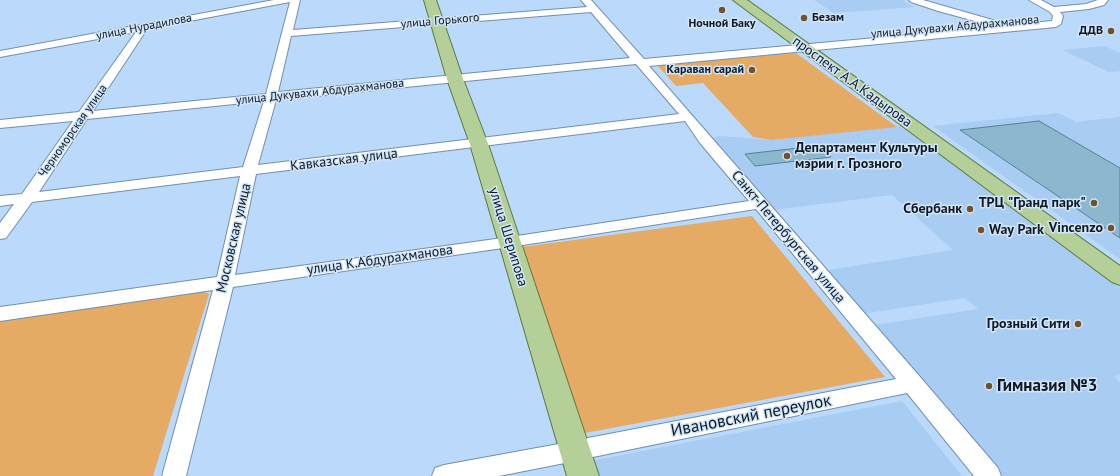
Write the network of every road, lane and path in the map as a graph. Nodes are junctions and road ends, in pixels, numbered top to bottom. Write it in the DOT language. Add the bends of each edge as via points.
graph roads {
  1 [pos="288,0"];
  2 [pos="295,0"];
  3 [pos="430,0"];
  4 [pos="586,0"];
  5 [pos="739,0"];
  6 [pos="748,0"];
  7 [pos="914,0"];
  8 [pos="1034,0"];
  9 [pos="1103,0"];
  10 [pos="594,9"];
  11 [pos="1053,10"];
  12 [pos="1040,20"];
  13 [pos="437,22"];
  14 [pos="1000,24"];
  15 [pos="1051,25"];
  16 [pos="144,27"];
  17 [pos="1014,29"];
  18 [pos="287,33"];
  19 [pos="884,33"];
  20 [pos="896,40"];
  21 [pos="806,44"];
  22 [pos="0,54"];
  23 [pos="639,60"];
  24 [pos="455,79"];
  25 [pos="271,97"];
  26 [pos="84,116"];
  27 [pos="688,117"];
  28 [pos="0,124"];
  29 [pos="479,144"];
  30 [pos="249,171"];
  31 [pos="27,198"];
  32 [pos="0,201"];
  33 [pos="760,204"];
  34 [pos="0,234"];
  35 [pos="510,242"];
  36 [pos="1120,263"];
  37 [pos="1120,277"];
  38 [pos="225,281"];
  39 [pos="0,314"];
  40 [pos="913,384"];
  41 [pos="582,458"];
  42 [pos="174,476"];
  43 [pos="444,476"];
  44 [pos="989,476"];
  1 -- 16 [label="street, улица Нурадилова"];
  2 -- 18 [label="street, Московская улица"];
  3 -- 13 [label="main road, улица Шерипова"];
  4 -- 10 [label="street, Санкт-Петербургская улица"];
  5 -- 21 [label="main road, проспект А.А.Кадырова"];
  6 -- 21 [label="main road, проспект А.А.Кадырова"];
  7 -- 14 [label="street"];
  8 -- 11 [label="street"];
  9 -- 11 [label="street" via="1086,7"];
  10 -- 13 [label="street, улица Горького"];
  10 -- 23 [label="street, Санкт-Петербургская улица"];
  11 -- 12 [label="street, улица Дукувахи Абдурахманова" via="1052,16"];
  11 -- 15 [label="street, улица Дукувахи Абдурахманова" via="1058,18 1056,24"];
  12 -- 14 [label="street, улица Дукувахи Абдурахманова"];
  12 -- 15 [label="street"];
  13 -- 18 [label="street, улица Горького"];
  13 -- 24 [label="main road, улица Шерипова"];
  14 -- 17 [label="street"];
  14 -- 19 [label="street, улица Дукувахи Абдурахманова"];
  15 -- 17 [label="street, улица Дукувахи Абдурахманова"];
  16 -- 22 [label="street, улица Нурадилова"];
  16 -- 26 [label="street, Черноморская улица"];
  17 -- 20 [label="street, улица Дукувахи Абдурахманова"];
  18 -- 25 [label="street, Московская улица"];
  19 -- 20 [label="street"];
  19 -- 21 [label="street, улица Дукувахи Абдурахманова"];
  20 -- 21 [label="street, улица Дукувахи Абдурахманова"];
  21 -- 23 [label="street, улица Дукувахи Абдурахманова"];
  21 -- 36 [label="main road, проспект А.А.Кадырова"];
  21 -- 37 [label="main road, проспект А.А.Кадырова"];
  23 -- 24 [label="street, улица Дукувахи Абдурахманова"];
  23 -- 27 [label="street, Санкт-Петербургская улица"];
  24 -- 25 [label="street, улица Дукувахи Абдурахманова"];
  24 -- 29 [label="main road, улица Шерипова"];
  25 -- 26 [label="street, улица Дукувахи Абдурахманова"];
  25 -- 30 [label="street, Московская улица"];
  26 -- 28 [label="street, улица Дукувахи Абдурахманова"];
  26 -- 31 [label="street, Черноморская улица"];
  27 -- 29 [label="street, Кавказская улица"];
  27 -- 33 [label="street, Санкт-Петербургская улица"];
  29 -- 30 [label="street, Кавказская улица"];
  29 -- 35 [label="main road, улица Шерипова"];
  30 -- 31 [label="street, Кавказская улица"];
  30 -- 38 [label="street, Московская улица"];
  31 -- 32 [label="street, Кавказская улица"];
  31 -- 34 [label="street, Черноморская улица"];
  33 -- 35 [label="street, улица К.Абдурахманова"];
  33 -- 40 [label="street, Санкт-Петербургская улица"];
  35 -- 38 [label="street, улица К.Абдурахманова"];
  35 -- 41 [label="main road, улица Шерипова"];
  38 -- 39 [label="street, улица К.Абдурахманова"];
  38 -- 42 [label="street, Московская улица"];
  40 -- 41 [label="street, Ивановский переулок"];
  40 -- 44 [label="street, Санкт-Петербургская улица"];
  41 -- 43 [label="street, Ивановский переулок"];
}
